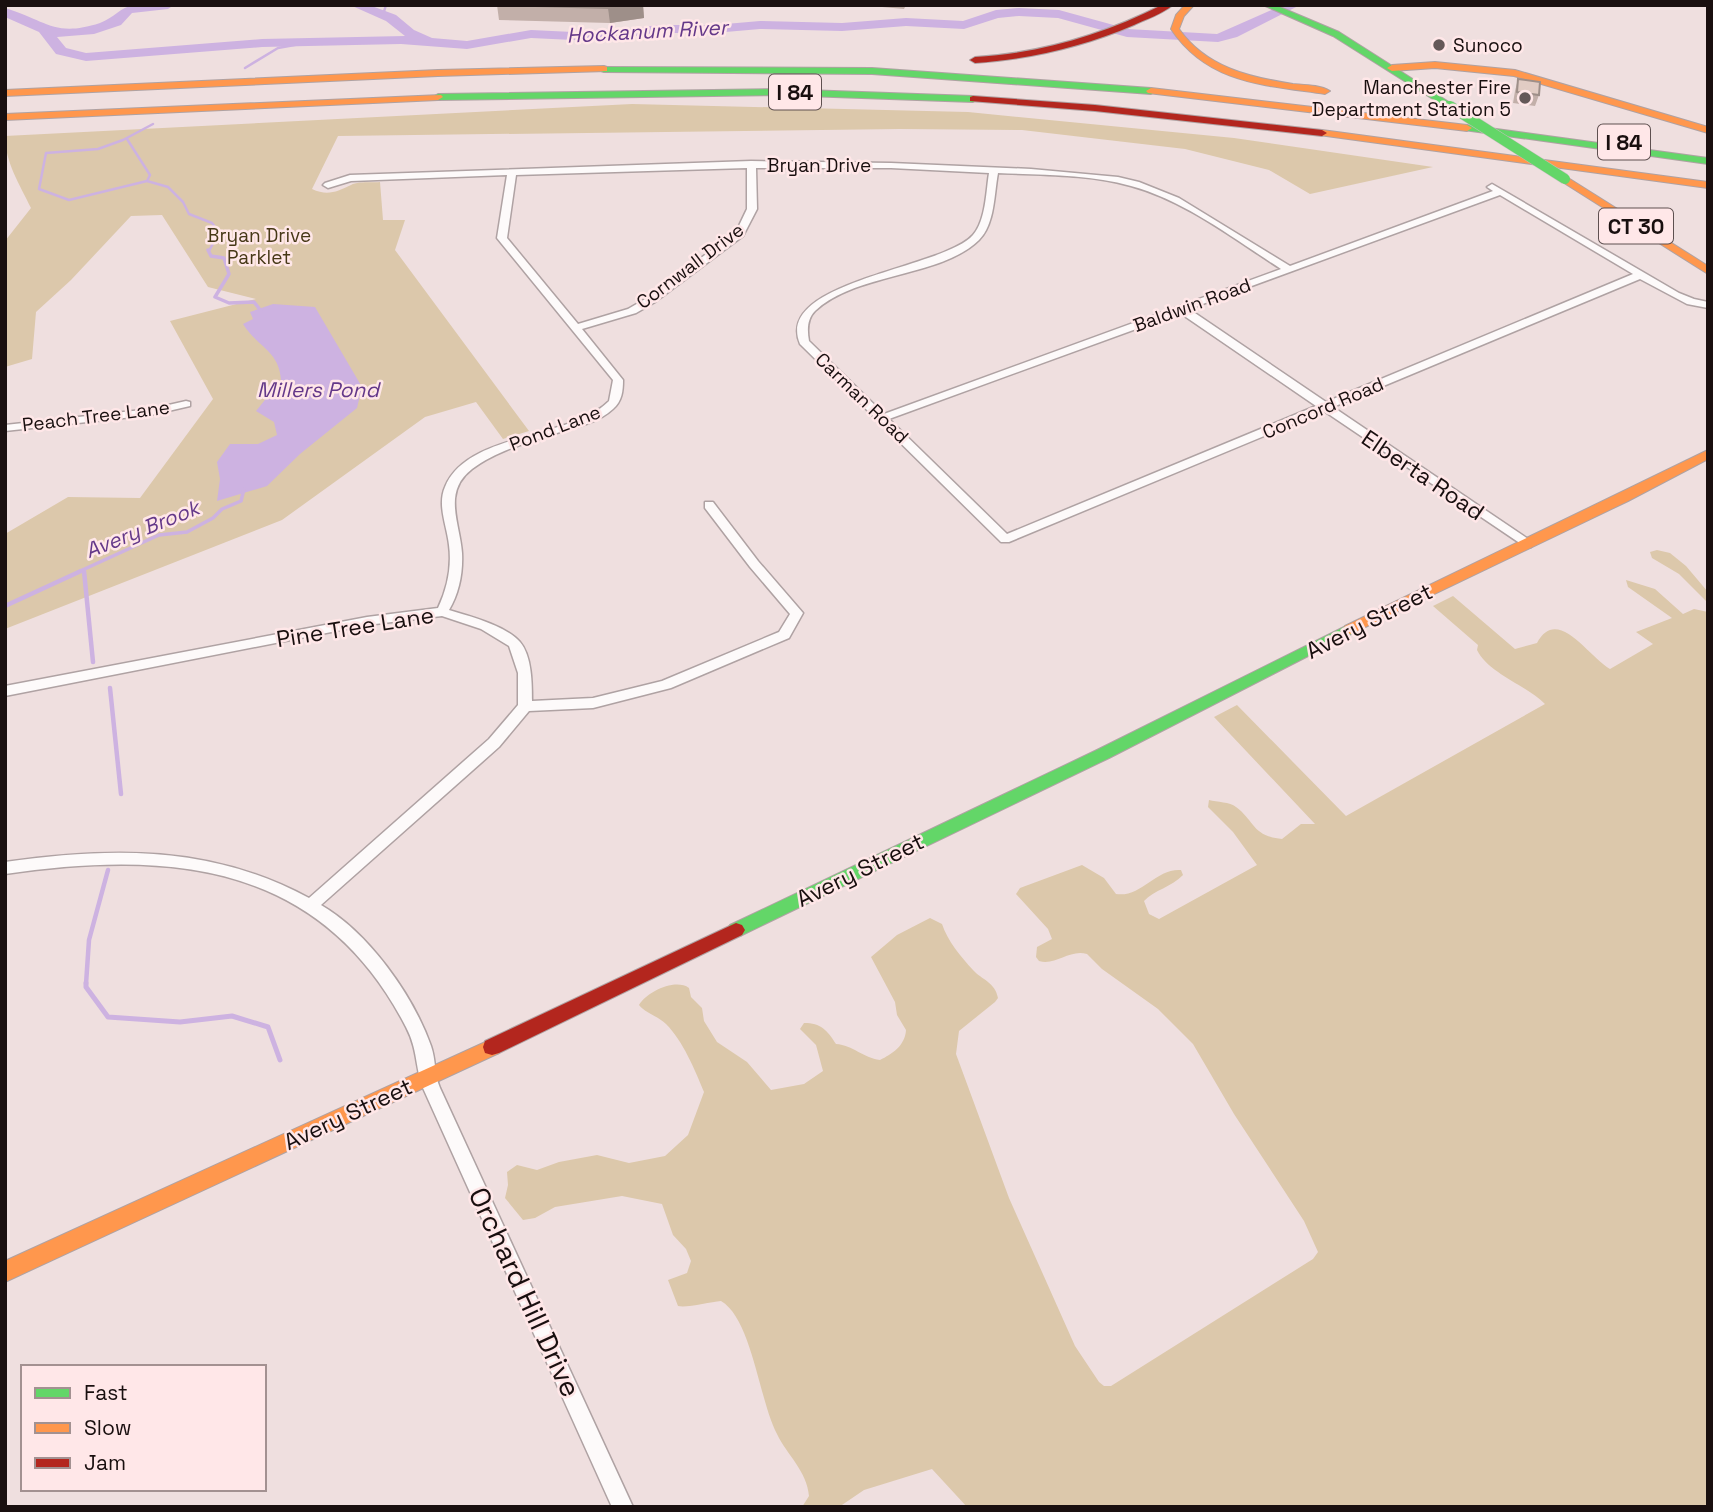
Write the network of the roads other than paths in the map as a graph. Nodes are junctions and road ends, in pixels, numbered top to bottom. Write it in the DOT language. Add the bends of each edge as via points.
graph roads {
  1 [pos="1169,5"];
  2 [pos="1190,5"];
  3 [pos="1267,5"];
  4 [pos="748,61"];
  5 [pos="1392,68"];
  6 [pos="5,86"];
  7 [pos="5,93"];
  8 [pos="1338,94"];
  9 [pos="1371,100"];
  10 [pos="5,110"];
  11 [pos="5,117"];
  12 [pos="1708,130"];
  13 [pos="1541,131"];
  14 [pos="1708,154"];
  15 [pos="1708,161"];
  16 [pos="751,164"];
  17 [pos="1581,167"];
  18 [pos="994,171"];
  19 [pos="512,173"];
  20 [pos="1708,177"];
  21 [pos="328,185"];
  22 [pos="1708,185"];
  23 [pos="1708,195"];
  24 [pos="1288,269"];
  25 [pos="1708,271"];
  26 [pos="1640,275"];
  27 [pos="1708,305"];
  28 [pos="1182,310"];
  29 [pos="576,328"];
  30 [pos="186,404"];
  31 [pos="1324,408"];
  32 [pos="883,418"];
  33 [pos="5,428"];
  34 [pos="1708,454"];
  35 [pos="709,505"];
  36 [pos="1005,539"];
  37 [pos="1527,544"];
  38 [pos="442,612"];
  39 [pos="5,691"];
  40 [pos="525,706"];
  41 [pos="5,868"];
  42 [pos="312,904"];
  43 [pos="428,1077"];
  44 [pos="5,1272"];
  45 [pos="623,1507"];
  1 -- 4 [label="main road" via="1106,37 1038,56"];
  2 -- 8 [label="main road" via="1180,15 1178,36 1200,58 1227,70"];
  3 -- 5 [label="main road, CT 30" via="1344,39"];
  4 -- 6 [label="main road, I 84" via="506,64"];
  4 -- 13 [label="main road, I 84" via="1114,79"];
  5 -- 12 [label="main road" via="1449,64 1523,73"];
  5 -- 25 [label="main road, CT 30, bridge"];
  7 -- 15 [label="main road" via="583,69 898,72 1254,100"];
  9 -- 13 [label="main road"];
  10 -- 20 [label="main road" via="561,86 888,88 1227,113"];
  11 -- 17 [label="main road, I 84" via="532,93 856,94 1188,116"];
  13 -- 14 [label="main road, I 84"];
  16 -- 18 [label="street, Bryan Drive"];
  16 -- 19 [label="street, Bryan Drive"];
  16 -- 29 [label="street, Cornwall Drive" via="754,208 740,234 632,311"];
  17 -- 22 [label="main road, I 84"];
  17 -- 23 [label="main road"];
  18 -- 24 [label="street, Bryan Drive" via="1109,180 1154,190 1183,203"];
  18 -- 32 [label="street, Carman Road" via="976,238 947,255 827,297 810,310 802,324 804,342"];
  19 -- 21 [label="street, Bryan Drive" via="350,178"];
  19 -- 29 [label="street, Pond Lane" via="502,238"];
  24 -- 26 [label="street, Baldwin Road" via="1496,190"];
  24 -- 28 [label="street, Baldwin Road"];
  26 -- 27 [label="street" via="1685,300"];
  26 -- 31 [label="street, Concord Road"];
  28 -- 31 [label="street, Elberta Road"];
  28 -- 32 [label="street, Baldwin Road"];
  29 -- 38 [label="street, Pond Lane" via="618,380 618,395 608,408 585,421 517,442 463,469 451,485 446,503 456,555 452,596"];
  30 -- 33 [label="street, Peach Tree Lane"];
  31 -- 36 [label="street, Concord Road"];
  31 -- 37 [label="street, Elberta Road"];
  32 -- 36 [label="street, Carman Road"];
  34 -- 37 [label="main road, Avery Street"];
  35 -- 40 [label="street" via="797,613 784,635 666,685 593,702"];
  37 -- 43 [label="main road, Avery Street" via="1103,754"];
  38 -- 39 [label="street, Pine Tree Lane" via="368,621"];
  38 -- 40 [label="street, Pine Tree Lane" via="486,626 515,644 525,673"];
  40 -- 42 [label="street" via="494,743"];
  41 -- 42 [label="street, Orchard Hill Drive" via="94,858 187,860 267,882"];
  42 -- 43 [label="street, Orchard Hill Drive" via="366,951 395,992 425,1054"];
  43 -- 44 [label="main road, Avery Street"];
  43 -- 45 [label="street, Orchard Hill Drive"];
}
